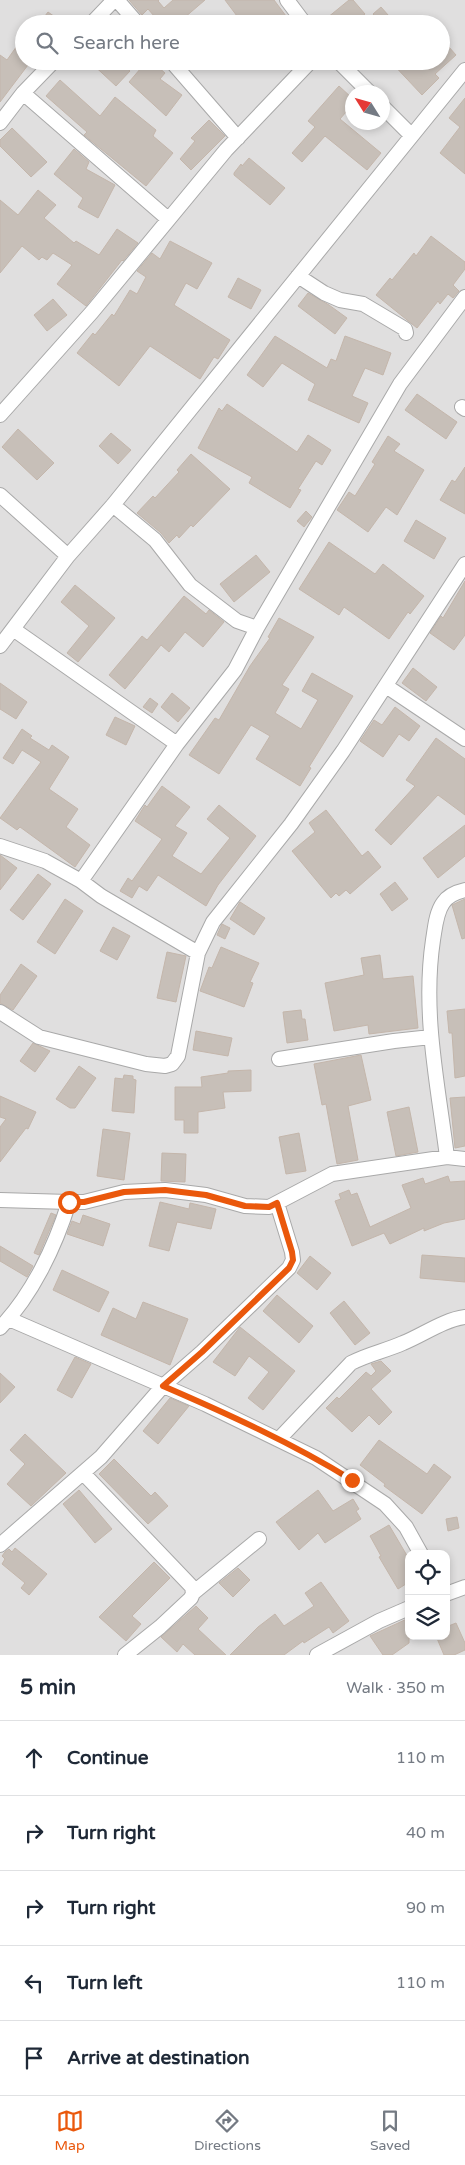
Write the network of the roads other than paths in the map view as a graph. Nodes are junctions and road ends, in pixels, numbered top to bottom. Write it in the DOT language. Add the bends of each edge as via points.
graph roads {
  1 [pos="116,0"];
  2 [pos="287,0"];
  3 [pos="100,15"];
  4 [pos="130,15"];
  5 [pos="298,15"];
  6 [pos="45,70"];
  7 [pos="179,70"];
  8 [pos="302,70"];
  9 [pos="347,70"];
  10 [pos="465,70"];
  11 [pos="362,85"];
  12 [pos="23,93"];
  13 [pos="390,114"];
  14 [pos="0,123"];
  15 [pos="411,135"];
  16 [pos="238,138"];
  17 [pos="168,219"];
  18 [pos="298,276"];
  19 [pos="465,297"];
  20 [pos="406,333"];
  21 [pos="0,415"];
  22 [pos="0,495"];
  23 [pos="113,505"];
  24 [pos="68,556"];
  25 [pos="463,570"];
  26 [pos="257,628"];
  27 [pos="13,629"];
  28 [pos="0,646"];
  29 [pos="386,686"];
  30 [pos="465,739"];
  31 [pos="177,744"];
  32 [pos="0,846"];
  33 [pos="81,881"];
  34 [pos="465,890"];
  35 [pos="198,953"];
  36 [pos="0,1012"];
  37 [pos="431,1037"];
  38 [pos="279,1059"];
  39 [pos="446,1157"];
  40 [pos="465,1159"];
  41 [pos="0,1200"];
  42 [pos="69,1202"];
  43 [pos="277,1203"];
  44 [pos="465,1317"];
  45 [pos="4,1324"];
  46 [pos="163,1386"];
  47 [pos="279,1439"];
  48 [pos="83,1473"];
  49 [pos="259,1539"];
  50 [pos="0,1545"];
  51 [pos="419,1550"];
  52 [pos="465,1587"];
  53 [pos="193,1593"];
  54 [pos="450,1593"];
  55 [pos="405,1610"];
  56 [pos="125,1655"];
  57 [pos="317,1655"];
  1 -- 3 [label="street"];
  1 -- 4 [label="street"];
  2 -- 5 [label="street"];
  6 -- 12 [label="street"];
  7 -- 16 [label="street"];
  8 -- 16 [label="street"];
  9 -- 11 [label="street"];
  10 -- 15 [label="street"];
  12 -- 14 [label="street"];
  12 -- 17 [label="street"];
  13 -- 15 [label="street"];
  15 -- 18 [label="street"];
  16 -- 17 [label="street"];
  17 -- 21 [label="street" via="92,312"];
  18 -- 20 [label="street" via="324,294 375,309 405,329"];
  18 -- 23 [label="street"];
  19 -- 26 [label="street" via="400,384"];
  22 -- 24 [label="street"];
  23 -- 24 [label="street"];
  23 -- 26 [label="street" via="155,540 190,585 238,621"];
  24 -- 27 [label="street"];
  25 -- 29 [label="street"];
  26 -- 31 [label="street" via="235,670"];
  27 -- 28 [label="street"];
  27 -- 31 [label="street"];
  29 -- 30 [label="street"];
  29 -- 35 [label="street" via="292,824 213,922"];
  31 -- 33 [label="street"];
  32 -- 33 [label="street" via="44,861"];
  33 -- 35 [label="street"];
  34 -- 37 [label="street" via="456,892 442,904 436,923 428,996"];
  35 -- 36 [label="street" via="178,1056 172,1064 146,1064 39,1037"];
  37 -- 38 [label="street"];
  37 -- 39 [label="street"];
  39 -- 40 [label="street"];
  39 -- 43 [label="street" via="332,1174"];
  41 -- 42 [label="street"];
  42 -- 43 [label="street" via="84,1202 124,1192 165,1190 206,1195 245,1206 269,1207"];
  42 -- 45 [label="street" via="34,1282"];
  43 -- 46 [label="street" via="292,1252 289,1268"];
  44 -- 47 [label="street" via="351,1362"];
  45 -- 46 [label="street"];
  46 -- 47 [label="street"];
  46 -- 48 [label="street" via="114,1443"];
  47 -- 51 [label="street" via="316,1458 386,1504 406,1527"];
  48 -- 50 [label="street"];
  48 -- 53 [label="street" via="192,1586"];
  49 -- 53 [label="street"];
  52 -- 54 [label="street"];
  53 -- 56 [label="street" via="160,1627"];
  55 -- 57 [label="street"];
}
